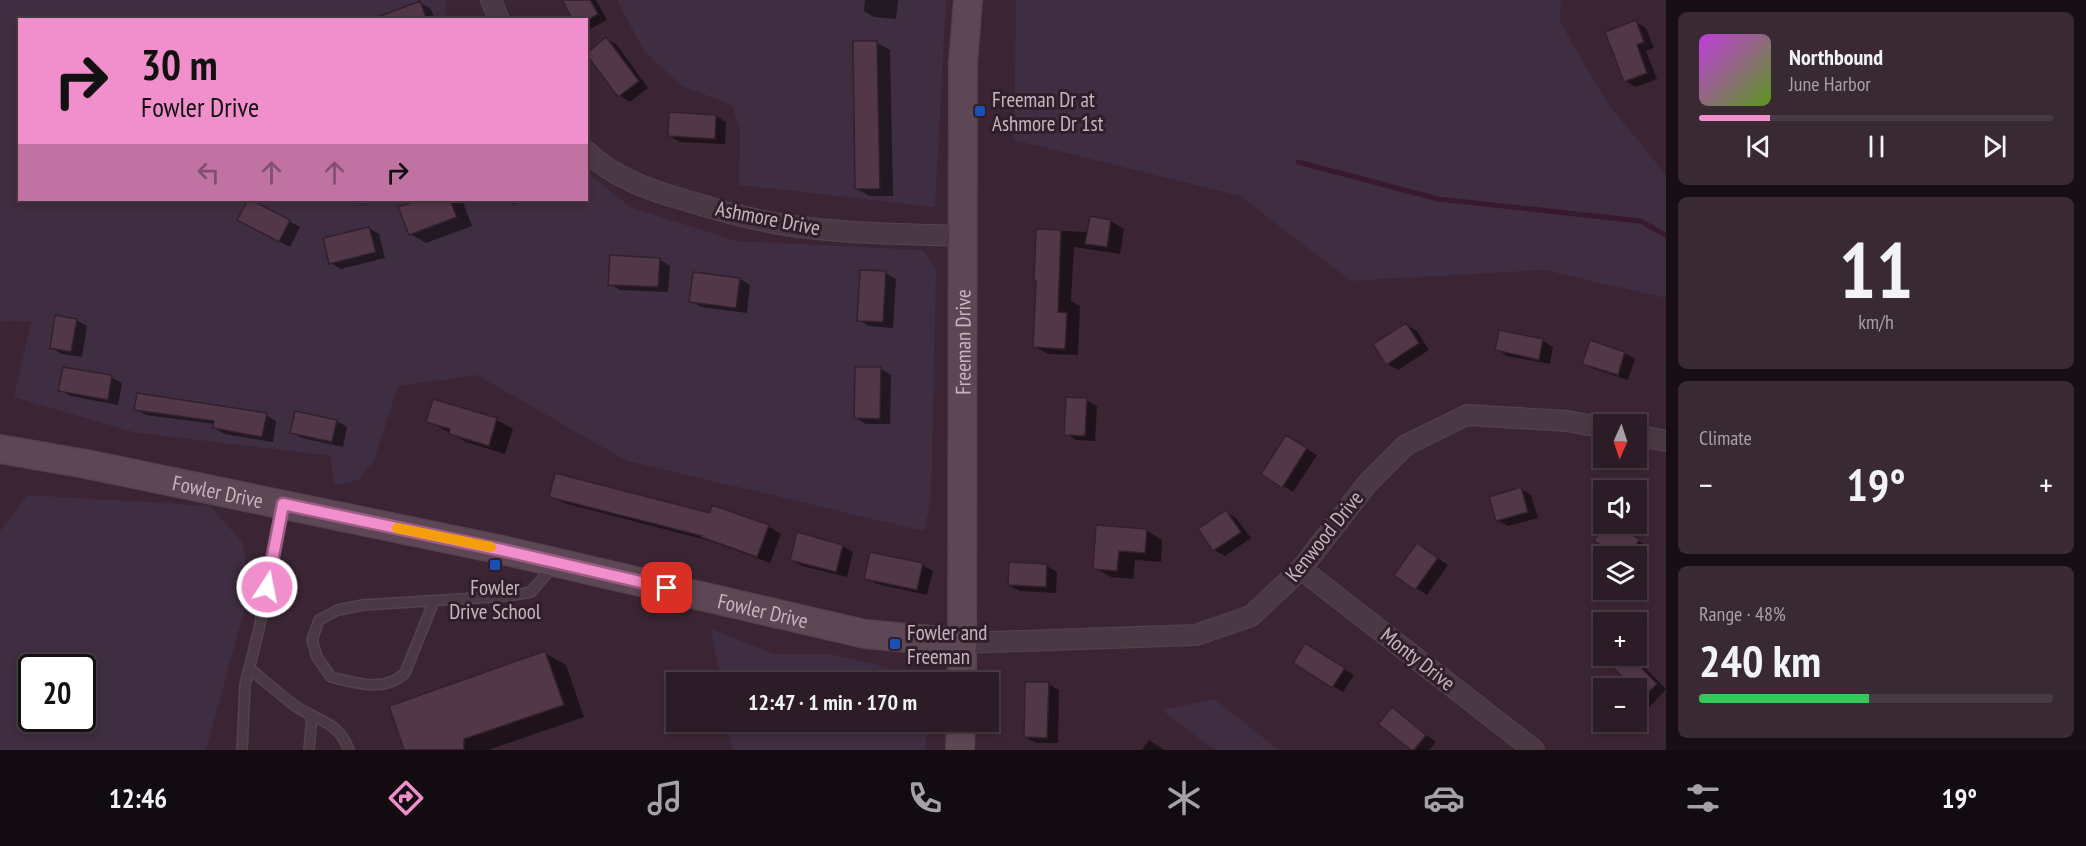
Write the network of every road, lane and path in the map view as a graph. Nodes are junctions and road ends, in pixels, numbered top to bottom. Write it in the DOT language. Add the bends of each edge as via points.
graph roads {
  1 [pos="491,0"];
  2 [pos="968,0"];
  3 [pos="498,18"];
  4 [pos="588,153"];
  5 [pos="964,236"];
  6 [pos="1593,426"];
  7 [pos="1647,437"];
  8 [pos="1666,441"];
  9 [pos="0,449"];
  10 [pos="283,504"];
  11 [pos="557,562"];
  12 [pos="1302,568"];
  13 [pos="434,601"];
  14 [pos="963,643"];
  15 [pos="249,668"];
  16 [pos="962,672"];
  17 [pos="312,715"];
  18 [pos="961,732"];
  19 [pos="242,750"];
  20 [pos="309,750"];
  21 [pos="349,750"];
  22 [pos="960,750"];
  23 [pos="1534,750"];
  1 -- 3 [label="street"];
  2 -- 5 [label="street, Freeman Drive" via="963,63"];
  4 -- 5 [label="street, Ashmore Drive" via="650,190 730,214 841,231"];
  5 -- 14 [label="street, Freeman Drive"];
  6 -- 12 [label="street, Kenwood Drive" via="1467,415 1406,445 1367,484"];
  7 -- 8 [label="street"];
  9 -- 10 [label="street, Fowler Drive"];
  10 -- 11 [label="street, Fowler Drive"];
  10 -- 15 [label="lane"];
  11 -- 13 [label="lane" via="531,592"];
  11 -- 14 [label="street, Fowler Drive" via="865,634"];
  12 -- 14 [label="street, Kenwood Drive" via="1251,616 1196,634"];
  12 -- 23 [label="street, Monty Drive"];
  13 -- 13 [label="lane" via="338,610 318,620 312,640 317,657 331,677 370,686 396,682 405,673"];
  14 -- 16 [label="street, Freeman Drive"];
  15 -- 17 [label="lane"];
  15 -- 19 [label="lane"];
  17 -- 20 [label="lane"];
  17 -- 21 [label="lane" via="341,734"];
  18 -- 22 [label="street"];
}
